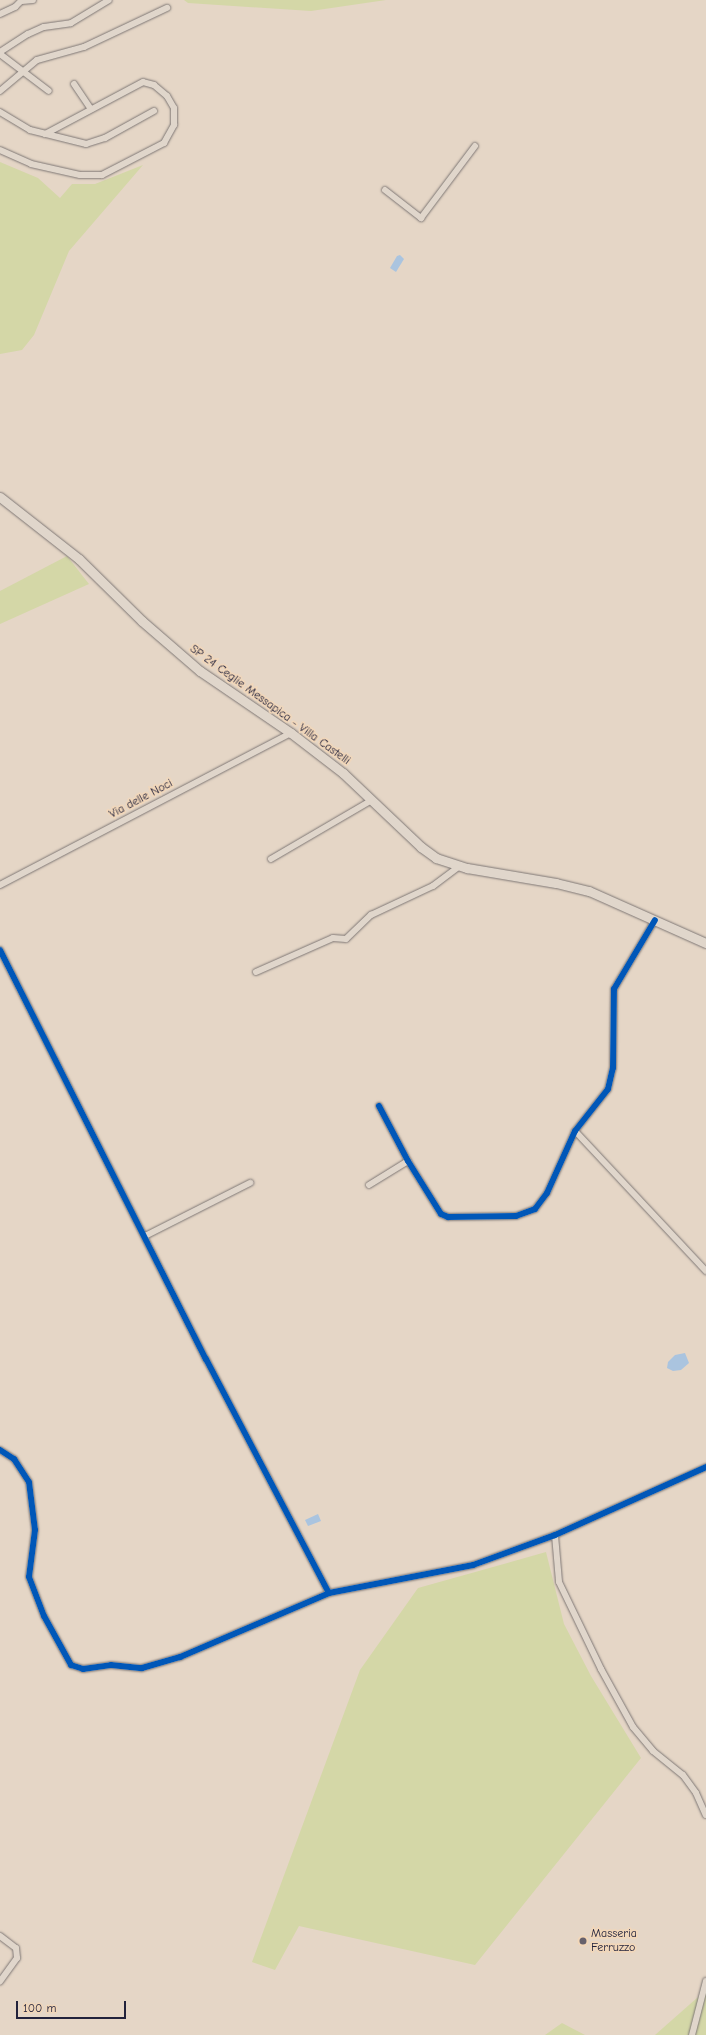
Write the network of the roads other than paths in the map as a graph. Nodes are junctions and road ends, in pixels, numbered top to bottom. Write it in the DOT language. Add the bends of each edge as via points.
graph roads {
  1 [pos="22,0"];
  2 [pos="33,0"];
  3 [pos="109,0"];
  4 [pos="167,8"];
  5 [pos="0,14"];
  6 [pos="0,53"];
  7 [pos="24,73"];
  8 [pos="74,84"];
  9 [pos="0,91"];
  10 [pos="49,91"];
  11 [pos="91,109"];
  12 [pos="154,111"];
  13 [pos="0,112"];
  14 [pos="45,134"];
  15 [pos="475,146"];
  16 [pos="0,150"];
  17 [pos="385,190"];
  18 [pos="0,497"];
  19 [pos="291,733"];
  20 [pos="372,800"];
  21 [pos="271,859"];
  22 [pos="460,866"];
  23 [pos="0,885"];
  24 [pos="655,920"];
  25 [pos="706,943"];
  26 [pos="0,950"];
  27 [pos="256,972"];
  28 [pos="378,1106"];
  29 [pos="575,1131"];
  30 [pos="408,1160"];
  31 [pos="250,1183"];
  32 [pos="369,1184"];
  33 [pos="145,1236"];
  34 [pos="706,1271"];
  35 [pos="0,1450"];
  36 [pos="706,1467"];
  37 [pos="555,1535"];
  38 [pos="329,1593"];
  39 [pos="706,1814"];
  40 [pos="0,1936"];
  41 [pos="0,1981"];
  42 [pos="706,1981"];
  43 [pos="692,2035"];
  1 -- 2 [label="street"];
  1 -- 5 [label="street" via="15,7"];
  3 -- 6 [label="street" via="71,23 44,27 28,34"];
  4 -- 7 [label="street" via="84,46 38,60"];
  6 -- 7 [label="street"];
  7 -- 9 [label="street"];
  7 -- 10 [label="street"];
  8 -- 11 [label="street"];
  11 -- 14 [label="street"];
  11 -- 16 [label="street" via="143,82 154,85 167,96 174,108 174,125 164,143 102,175 80,175 31,164"];
  12 -- 14 [label="street" via="105,138 86,144"];
  13 -- 14 [label="street" via="30,130"];
  15 -- 17 [label="street" via="421,218"];
  18 -- 19 [label="main road, SP 24 Ceglie Messapica - Villa Castelli" via="80,559 142,621 200,671"];
  19 -- 20 [label="main road, SP 24 Ceglie Messapica - Villa Castelli" via="343,773"];
  19 -- 23 [label="street, Via delle Noci"];
  20 -- 21 [label="street"];
  20 -- 22 [label="main road, SP 24 Ceglie Messapica - Villa Castelli" via="421,847 436,858"];
  22 -- 24 [label="main road, SP 24 Ceglie Messapica - Villa Castelli" via="568,885"];
  22 -- 27 [label="street" via="433,886 371,915 346,939 327,940"];
  24 -- 25 [label="main road, SP 24 Ceglie Messapica - Villa Castelli"];
  24 -- 29 [label="street" via="614,989 613,1068 608,1089"];
  26 -- 33 [label="street"];
  28 -- 30 [label="street"];
  29 -- 30 [label="street" via="547,1193 535,1210 525,1215 448,1217 441,1214"];
  29 -- 34 [label="street"];
  30 -- 32 [label="street"];
  31 -- 33 [label="street"];
  33 -- 38 [label="street"];
  35 -- 38 [label="street" via="14,1459 29,1482 35,1530 29,1577 44,1616 71,1665 83,1670 111,1665 142,1668 180,1657"];
  36 -- 37 [label="street"];
  37 -- 38 [label="street" via="473,1565"];
  37 -- 39 [label="street" via="559,1582 601,1669 633,1727 653,1751 683,1775 696,1793"];
  40 -- 41 [label="street" via="16,1948 17,1958"];
  42 -- 43 [label="street"];
}
